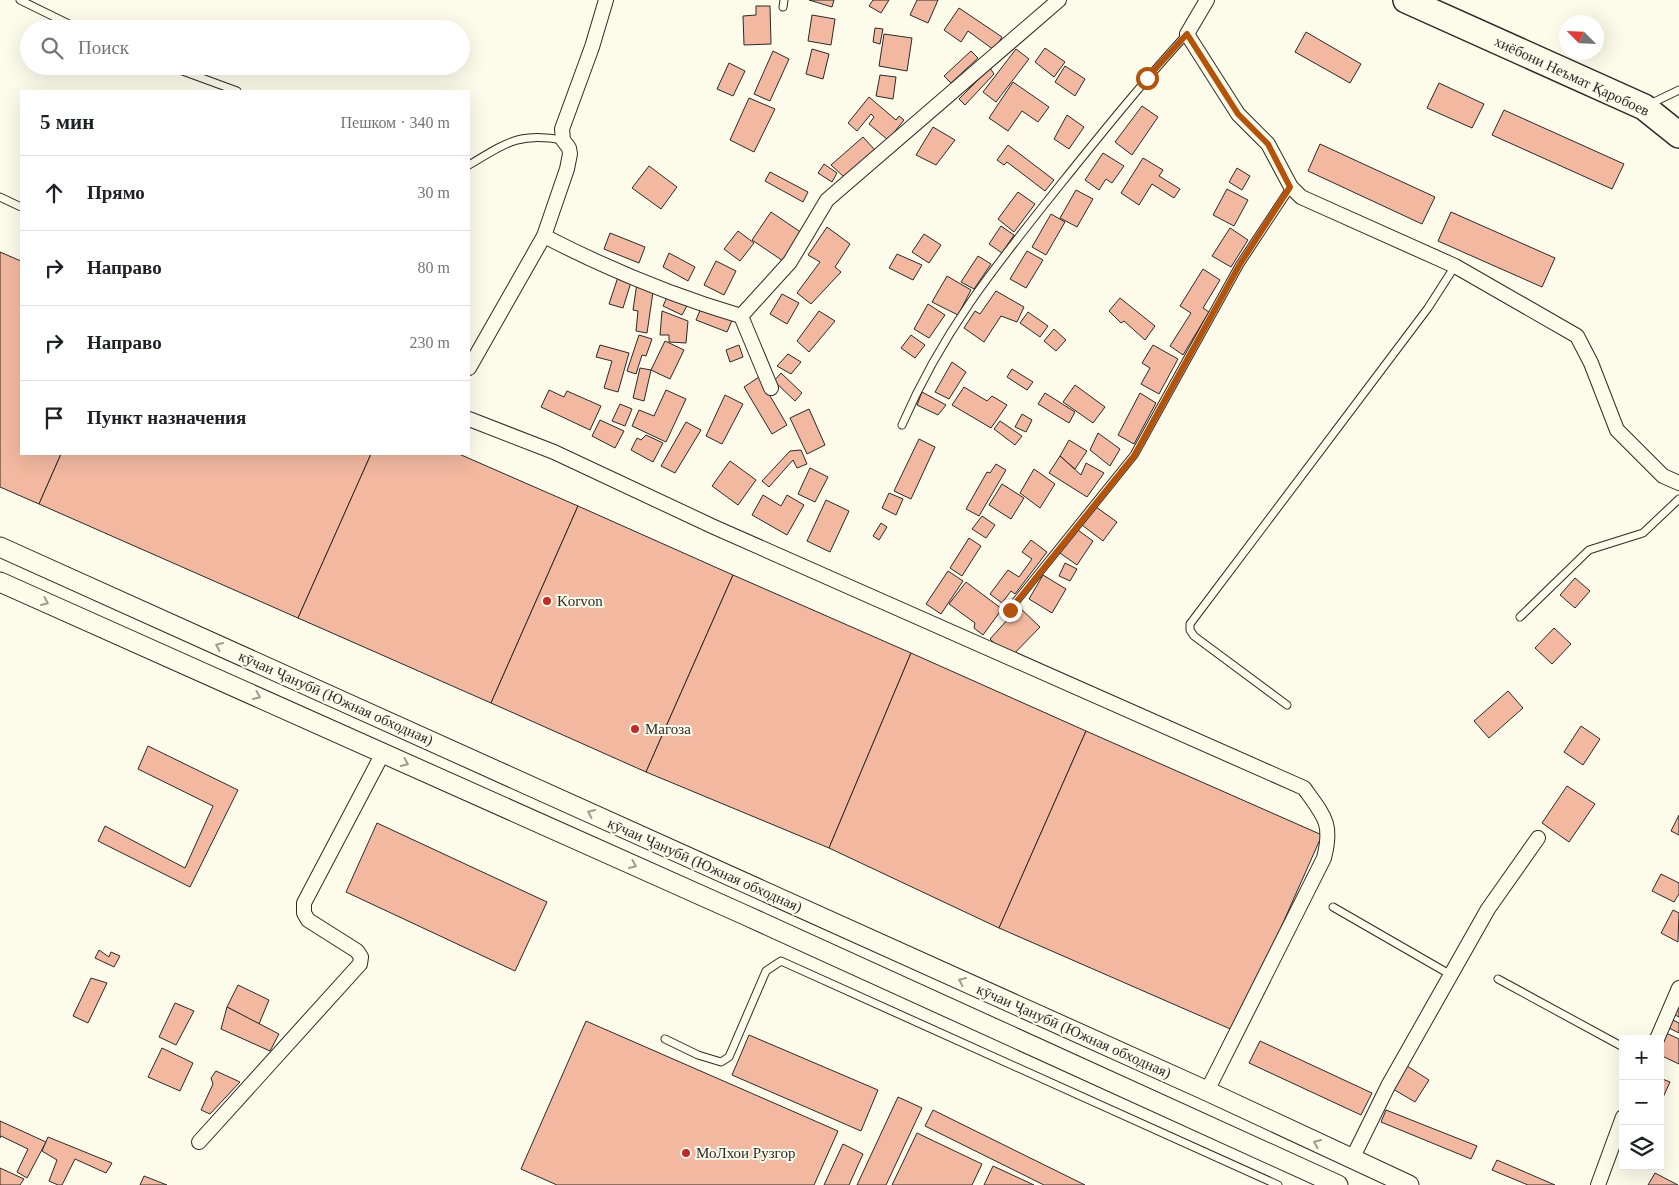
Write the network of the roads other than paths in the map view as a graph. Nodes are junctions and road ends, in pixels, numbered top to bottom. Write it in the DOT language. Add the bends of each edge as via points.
graph roads {
  1 [pos="20,0"];
  2 [pos="606,0"];
  3 [pos="1058,0"];
  4 [pos="1207,0"];
  5 [pos="1406,0"];
  6 [pos="61,20"];
  7 [pos="1187,34"];
  8 [pos="194,75"];
  9 [pos="235,90"];
  10 [pos="1679,90"];
  11 [pos="1644,107"];
  12 [pos="1679,135"];
  13 [pos="564,140"];
  14 [pos="470,164"];
  15 [pos="1290,187"];
  16 [pos="0,196"];
  17 [pos="20,206"];
  18 [pos="544,236"];
  19 [pos="1455,266"];
  20 [pos="740,316"];
  21 [pos="470,366"];
  22 [pos="771,388"];
  23 [pos="470,419"];
  24 [pos="902,425"];
  25 [pos="1679,483"];
  26 [pos="1679,499"];
  27 [pos="0,547"];
  28 [pos="0,582"];
  29 [pos="1010,610"];
  30 [pos="1520,617"];
  31 [pos="1287,705"];
  32 [pos="383,753"];
  33 [pos="1538,838"];
  34 [pos="1333,907"];
  35 [pos="1451,975"];
  36 [pos="1498,979"];
  37 [pos="1679,988"];
  38 [pos="1659,1035"];
  39 [pos="665,1039"];
  40 [pos="1619,1045"];
  41 [pos="1207,1091"];
  42 [pos="1620,1125"];
  43 [pos="199,1142"];
  44 [pos="1352,1159"];
  45 [pos="1278,1185"];
  46 [pos="1338,1185"];
  47 [pos="1409,1185"];
  48 [pos="1598,1185"];
  1 -- 6 [label="lane"];
  2 -- 13 [label="street" via="562,129"];
  3 -- 20 [label="street" via="827,200 790,262"];
  4 -- 7 [label="street"];
  5 -- 11 [label="highway, хиёбони Неъмат Қаробоев"];
  7 -- 15 [label="street" via="1238,114 1268,144"];
  7 -- 24 [label="lane" via="1147,78 987,275 925,373"];
  8 -- 9 [label="lane"];
  10 -- 11 [label="lane"];
  11 -- 12 [label="highway, хиёбони Неъмат Қаробоев"];
  13 -- 14 [label="lane" via="540,136 510,140"];
  13 -- 18 [label="street" via="570,154 568,170"];
  15 -- 19 [label="street" via="1301,197"];
  15 -- 29 [label="lane" via="1240,264 1134,456"];
  16 -- 17 [label="lane"];
  18 -- 20 [label="street" via="584,257"];
  18 -- 21 [label="street"];
  19 -- 25 [label="street" via="1577,336 1592,362 1617,430 1663,476"];
  19 -- 31 [label="lane" via="1428,308 1190,624 1194,636"];
  20 -- 22 [label="street"];
  23 -- 41 [label="street" via="554,452 723,532 1304,788 1322,812 1329,828 1324,858"];
  26 -- 30 [label="lane" via="1643,533 1589,550"];
  41 -- 27 [label="main road, кӯчаи Ҷанубӣ (Южная обходная), one-way"];
  28 -- 32 [label="main road, кӯчаи Ҷанубӣ (Южная обходная), one-way"];
  32 -- 43 [label="street" via="304,903 308,920 357,951 360,964"];
  32 -- 46 [label="main road, кӯчаи Ҷанубӣ (Южная обходная), one-way"];
  33 -- 35 [label="street" via="1488,909"];
  34 -- 35 [label="lane"];
  35 -- 44 [label="street" via="1388,1086"];
  36 -- 40 [label="lane"];
  37 -- 38 [label="street"];
  39 -- 45 [label="lane" via="721,1062 729,1057 766,971 781,961"];
  44 -- 41 [label="main road, кӯчаи Ҷанубӣ (Южная обходная), one-way"];
  42 -- 48 [label="street"];
  44 -- 47 [label="main road, кӯчаи Ҷанубӣ (Южная обходная)"];
}
